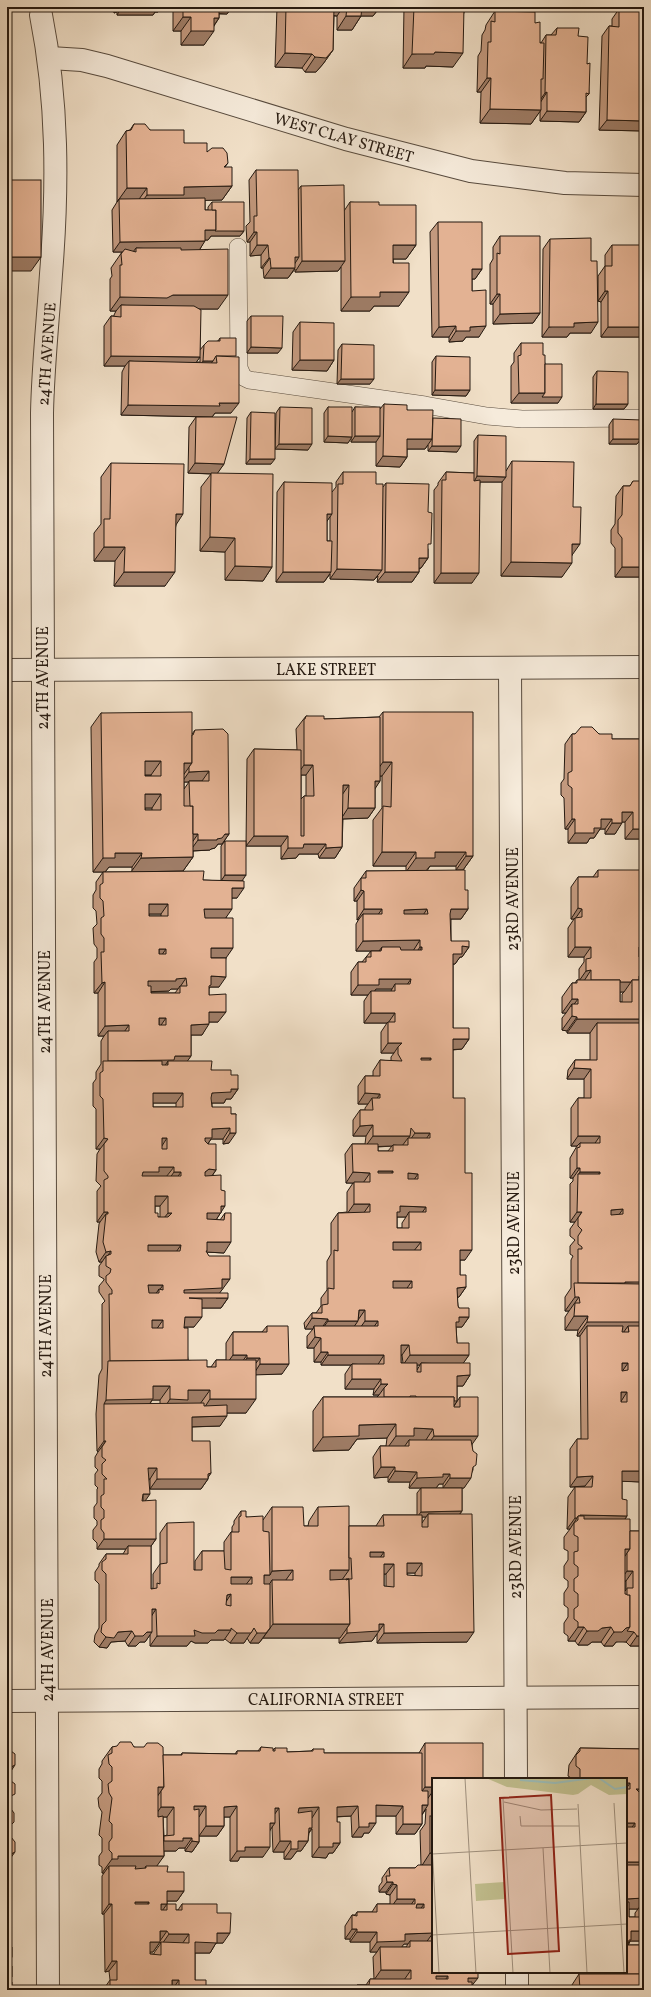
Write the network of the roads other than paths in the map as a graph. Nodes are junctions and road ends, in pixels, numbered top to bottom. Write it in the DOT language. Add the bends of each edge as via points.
graph roads {
  1 [pos="41,15"];
  2 [pos="50,58"];
  3 [pos="644,185"];
  4 [pos="238,247"];
  5 [pos="644,418"];
  6 [pos="644,667"];
  7 [pos="510,668"];
  8 [pos="7,670"];
  9 [pos="42,670"];
  10 [pos="516,1698"];
  11 [pos="644,1698"];
  12 [pos="47,1700"];
  13 [pos="7,1701"];
  14 [pos="516,1778"];
  15 [pos="517,1973"];
  16 [pos="48,1990"];
  17 [pos="517,1990"];
  1 -- 2 [label="street, 24TH AVENUE"];
  2 -- 3 [label="street, WEST CLAY STREET" via="82,60 107,66 346,139 471,171 565,183"];
  2 -- 9 [label="street, 24TH AVENUE" via="56,168 51,274 42,378"];
  4 -- 5 [label="lane" via="240,368 243,377 249,380 488,416 522,419"];
  6 -- 7 [label="street, LAKE STREET"];
  7 -- 9 [label="street, LAKE STREET"];
  7 -- 10 [label="street, 23RD AVENUE"];
  8 -- 9 [label="street, LAKE STREET"];
  9 -- 12 [label="street, 24TH AVENUE"];
  10 -- 11 [label="street, CALIFORNIA STREET"];
  10 -- 12 [label="street, CALIFORNIA STREET"];
  10 -- 14 [label="street, 23RD AVENUE"];
  12 -- 13 [label="street, CALIFORNIA STREET"];
  12 -- 16 [label="street, 24TH AVENUE"];
  15 -- 17 [label="street"];
}
